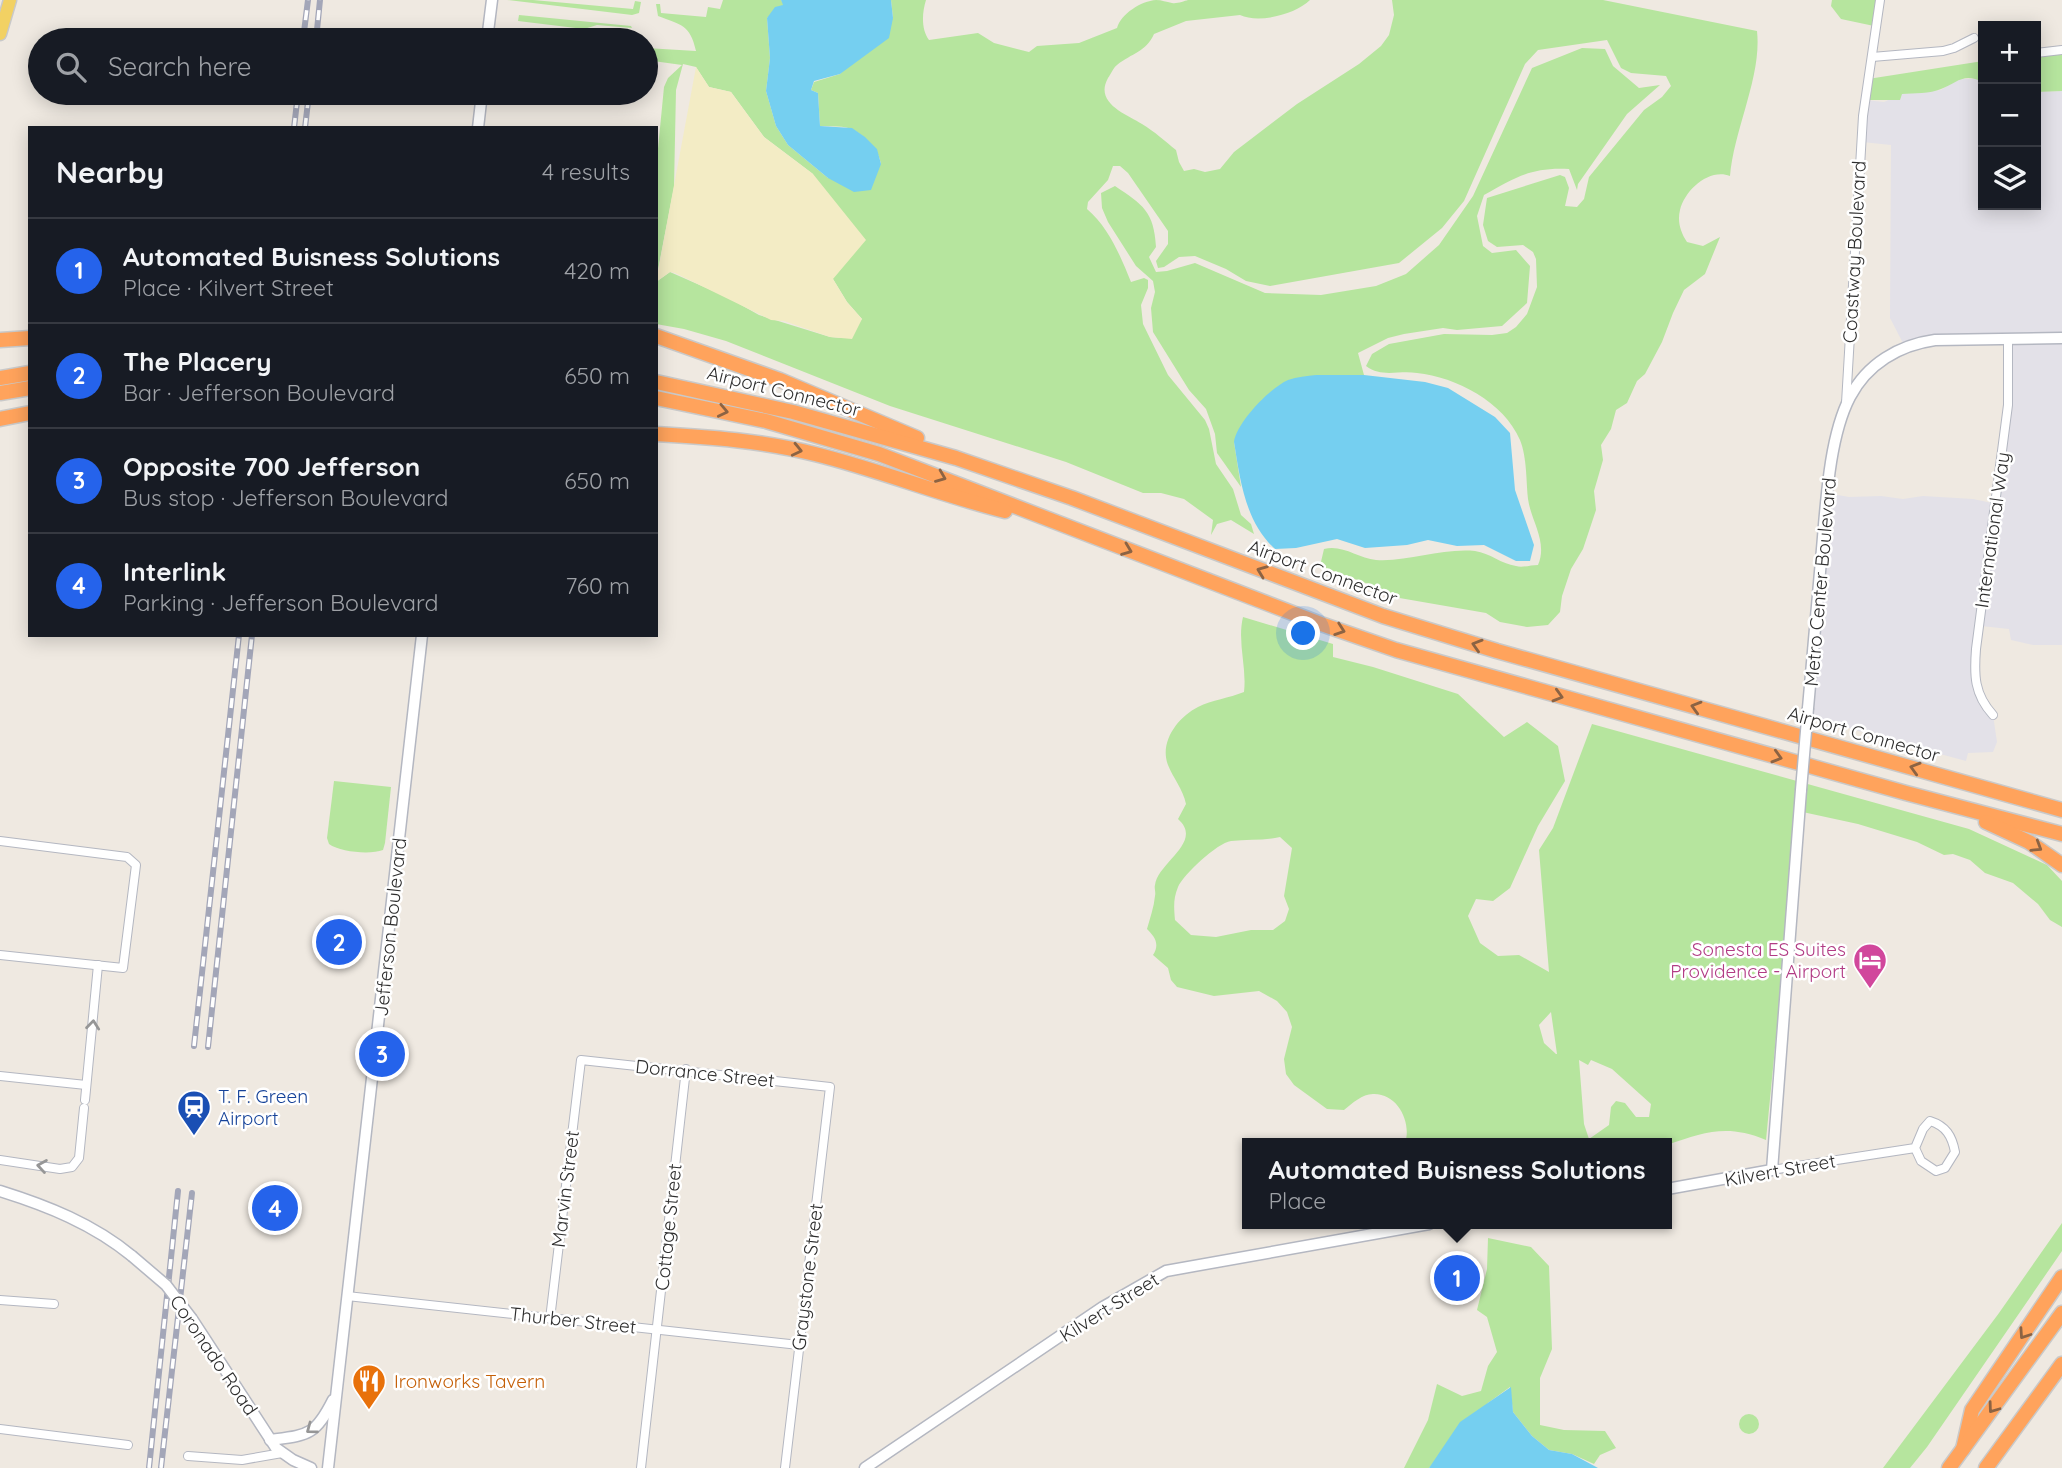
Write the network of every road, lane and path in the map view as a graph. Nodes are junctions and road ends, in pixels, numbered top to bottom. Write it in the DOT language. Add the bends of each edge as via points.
graph roads {
  1 [pos="10,0"];
  2 [pos="492,0"];
  3 [pos="1881,0"];
  4 [pos="488,28"];
  5 [pos="0,34"];
  6 [pos="1974,38"];
  7 [pos="2062,50"];
  8 [pos="2041,52"];
  9 [pos="1872,57"];
  10 [pos="481,105"];
  11 [pos="478,126"];
  12 [pos="658,337"];
  13 [pos="28,338"];
  14 [pos="2062,338"];
  15 [pos="2008,339"];
  16 [pos="0,340"];
  17 [pos="28,373"];
  18 [pos="0,378"];
  19 [pos="658,382"];
  20 [pos="28,388"];
  21 [pos="0,393"];
  22 [pos="658,398"];
  23 [pos="1846,405"];
  24 [pos="28,413"];
  25 [pos="0,419"];
  26 [pos="658,434"];
  27 [pos="996,471"];
  28 [pos="1063,525"];
  29 [pos="422,637"];
  30 [pos="1993,715"];
  31 [pos="1981,786"];
  32 [pos="1906,793"];
  33 [pos="2062,803"];
  34 [pos="2062,810"];
  35 [pos="2062,834"];
  36 [pos="0,841"];
  37 [pos="2062,865"];
  38 [pos="0,955"];
  39 [pos="98,965"];
  40 [pos="581,1060"];
  41 [pos="685,1069"];
  42 [pos="0,1076"];
  43 [pos="86,1085"];
  44 [pos="830,1087"];
  45 [pos="1915,1148"];
  46 [pos="0,1160"];
  47 [pos="1773,1170"];
  48 [pos="1672,1188"];
  49 [pos="0,1191"];
  50 [pos="1401,1229"];
  51 [pos="2062,1277"];
  52 [pos="348,1296"];
  53 [pos="0,1300"];
  54 [pos="54,1304"];
  55 [pos="2062,1313"];
  56 [pos="550,1319"];
  57 [pos="657,1328"];
  58 [pos="799,1345"];
  59 [pos="2062,1364"];
  60 [pos="336,1394"];
  61 [pos="0,1429"];
  62 [pos="270,1440"];
  63 [pos="128,1445"];
  64 [pos="1963,1448"];
  65 [pos="282,1453"];
  66 [pos="188,1456"];
  67 [pos="311,1468"];
  68 [pos="328,1468"];
  69 [pos="641,1468"];
  70 [pos="785,1468"];
  71 [pos="865,1468"];
  72 [pos="1949,1468"];
  73 [pos="1986,1468"];
  1 -- 5 [label="main road"];
  2 -- 4 [label="street"];
  3 -- 9 [label="street, Coastway Boulevard"];
  6 -- 9 [label="street" via="1943,51"];
  7 -- 8 [label="street"];
  9 -- 23 [label="street, Coastway Boulevard" via="1858,174"];
  10 -- 11 [label="street"];
  12 -- 27 [label="highway" via="780,380"];
  13 -- 16 [label="highway"];
  14 -- 15 [label="street, Metro Center Boulevard"];
  15 -- 23 [label="street, Metro Center Boulevard" via="1935,340 1903,348 1877,362"];
  15 -- 30 [label="street, International Way" via="2008,405 1974,681"];
  17 -- 18 [label="highway"];
  19 -- 27 [label="highway, Airport Connector" via="840,424"];
  20 -- 21 [label="highway"];
  22 -- 28 [label="highway, Airport Connector, one-way" via="841,441"];
  23 -- 47 [label="street, Metro Center Boulevard, bridge" via="1828,481"];
  24 -- 25 [label="highway"];
  26 -- 28 [label="highway, one-way" via="746,440 792,449 953,498"];
  31 -- 27 [label="highway, Airport Connector, one-way" via="1409,624"];
  28 -- 32 [label="highway, Airport Connector, one-way" via="1396,650"];
  29 -- 52 [label="street, Jefferson Boulevard"];
  31 -- 33 [label="highway"];
  31 -- 34 [label="highway"];
  32 -- 35 [label="highway"];
  32 -- 37 [label="highway, one-way" via="2002,828"];
  36 -- 39 [label="street" via="127,856 134,861 123,968"];
  38 -- 39 [label="street"];
  43 -- 39 [label="street, one-way"];
  40 -- 41 [label="street, Dorrance Street"];
  40 -- 56 [label="street, Marvin Street"];
  41 -- 44 [label="street, Dorrance Street"];
  41 -- 57 [label="street, Cottage Street"];
  42 -- 43 [label="street"];
  43 -- 46 [label="street, one-way" via="79,1158 72,1167"];
  44 -- 58 [label="street, Graystone Street"];
  45 -- 45 [label="street" via="1921,1161 1936,1171 1945,1168 1955,1152 1952,1136 1930,1121"];
  45 -- 47 [label="street, Kilvert Street"];
  47 -- 48 [label="street, Kilvert Street"];
  49 -- 62 [label="street, Coronado Road, bridge" via="61,1211 95,1229 166,1285"];
  50 -- 71 [label="street, Kilvert Street" via="1166,1271 1103,1307"];
  51 -- 64 [label="highway, one-way" via="1972,1410"];
  52 -- 56 [label="street, Thurber Street"];
  52 -- 60 [label="street, Jefferson Boulevard"];
  53 -- 54 [label="street"];
  55 -- 64 [label="highway, one-way"];
  56 -- 57 [label="street, Thurber Street"];
  57 -- 58 [label="street, Thurber Street"];
  57 -- 69 [label="street, Cottage Street"];
  58 -- 70 [label="street, Graystone Street"];
  59 -- 73 [label="highway"];
  60 -- 62 [label="street, one-way" via="316,1428 303,1436"];
  60 -- 68 [label="street, Jefferson Boulevard"];
  61 -- 63 [label="street"];
  62 -- 65 [label="street, Coronado Road"];
  64 -- 72 [label="highway"];
  65 -- 66 [label="street" via="242,1460"];
  65 -- 67 [label="street, Coronado Road"];
}
